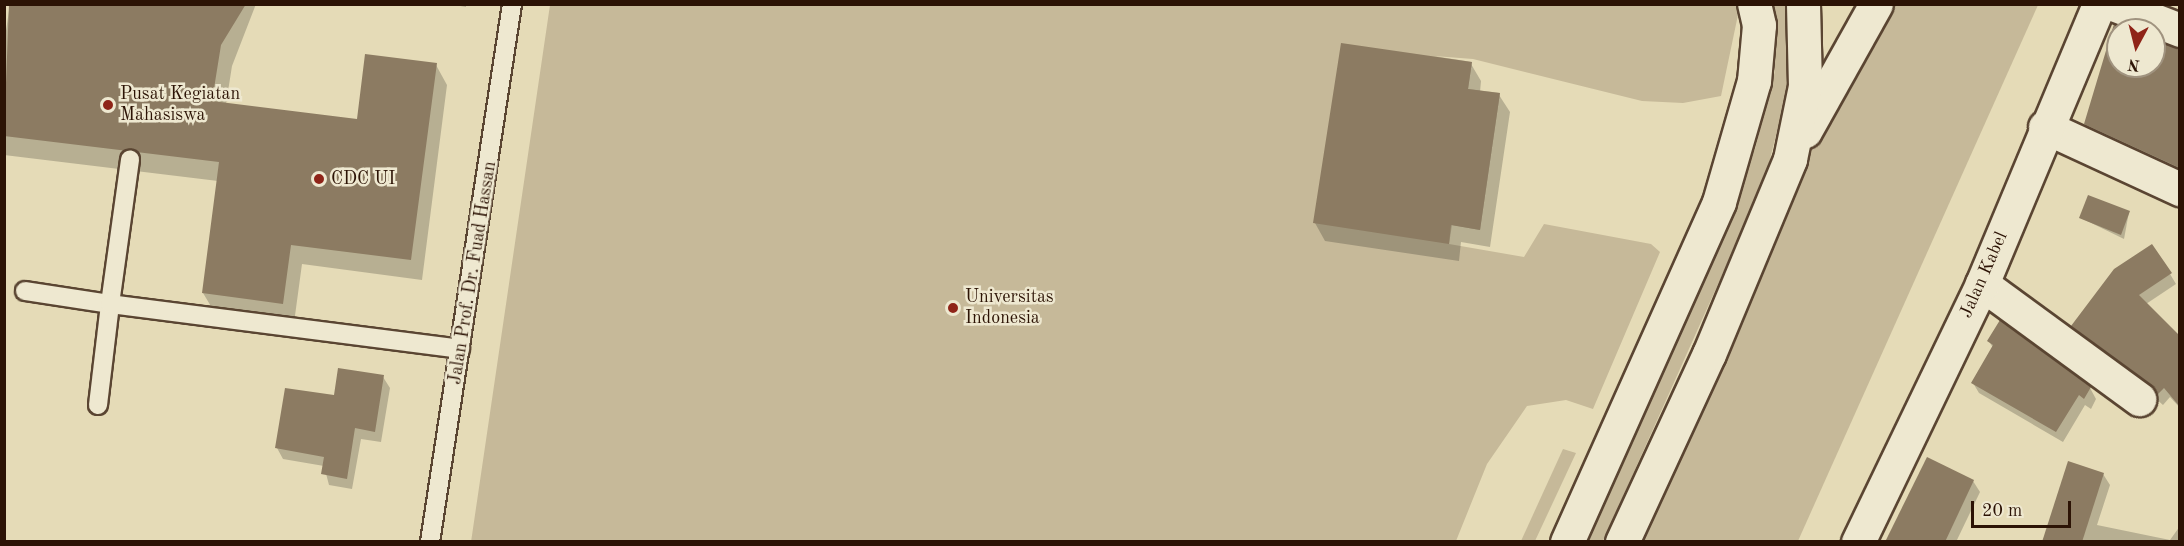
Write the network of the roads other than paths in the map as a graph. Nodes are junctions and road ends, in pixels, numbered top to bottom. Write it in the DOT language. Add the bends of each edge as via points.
graph roads {
  1 [pos="512,4"];
  2 [pos="1754,4"];
  3 [pos="1803,4"];
  4 [pos="1876,4"];
  5 [pos="2099,4"];
  6 [pos="2113,4"];
  7 [pos="2180,30"];
  8 [pos="2045,127"];
  9 [pos="130,159"];
  10 [pos="1790,159"];
  11 [pos="2180,189"];
  12 [pos="1982,284"];
  13 [pos="25,291"];
  14 [pos="110,304"];
  15 [pos="460,349"];
  16 [pos="2139,399"];
  17 [pos="98,405"];
  18 [pos="430,542"];
  19 [pos="1567,542"];
  20 [pos="1622,542"];
  21 [pos="1858,542"];
  1 -- 15 [label="lane, Jalan Prof. Dr. Fuad Hassan"];
  2 -- 19 [label="street" via="1759,25 1754,81 1719,202"];
  3 -- 10 [label="street" via="1805,86"];
  4 -- 10 [label="street"];
  5 -- 8 [label="street, Jalan Kabel"];
  6 -- 7 [label="street"];
  8 -- 11 [label="street" via="2153,181"];
  8 -- 12 [label="street, Jalan Kabel"];
  9 -- 14 [label="lane"];
  10 -- 20 [label="street"];
  12 -- 16 [label="street"];
  12 -- 21 [label="street, Jalan Kabel"];
  13 -- 14 [label="lane"];
  14 -- 15 [label="lane"];
  14 -- 17 [label="lane"];
  15 -- 18 [label="lane, Jalan Prof. Dr. Fuad Hassan"];
}
